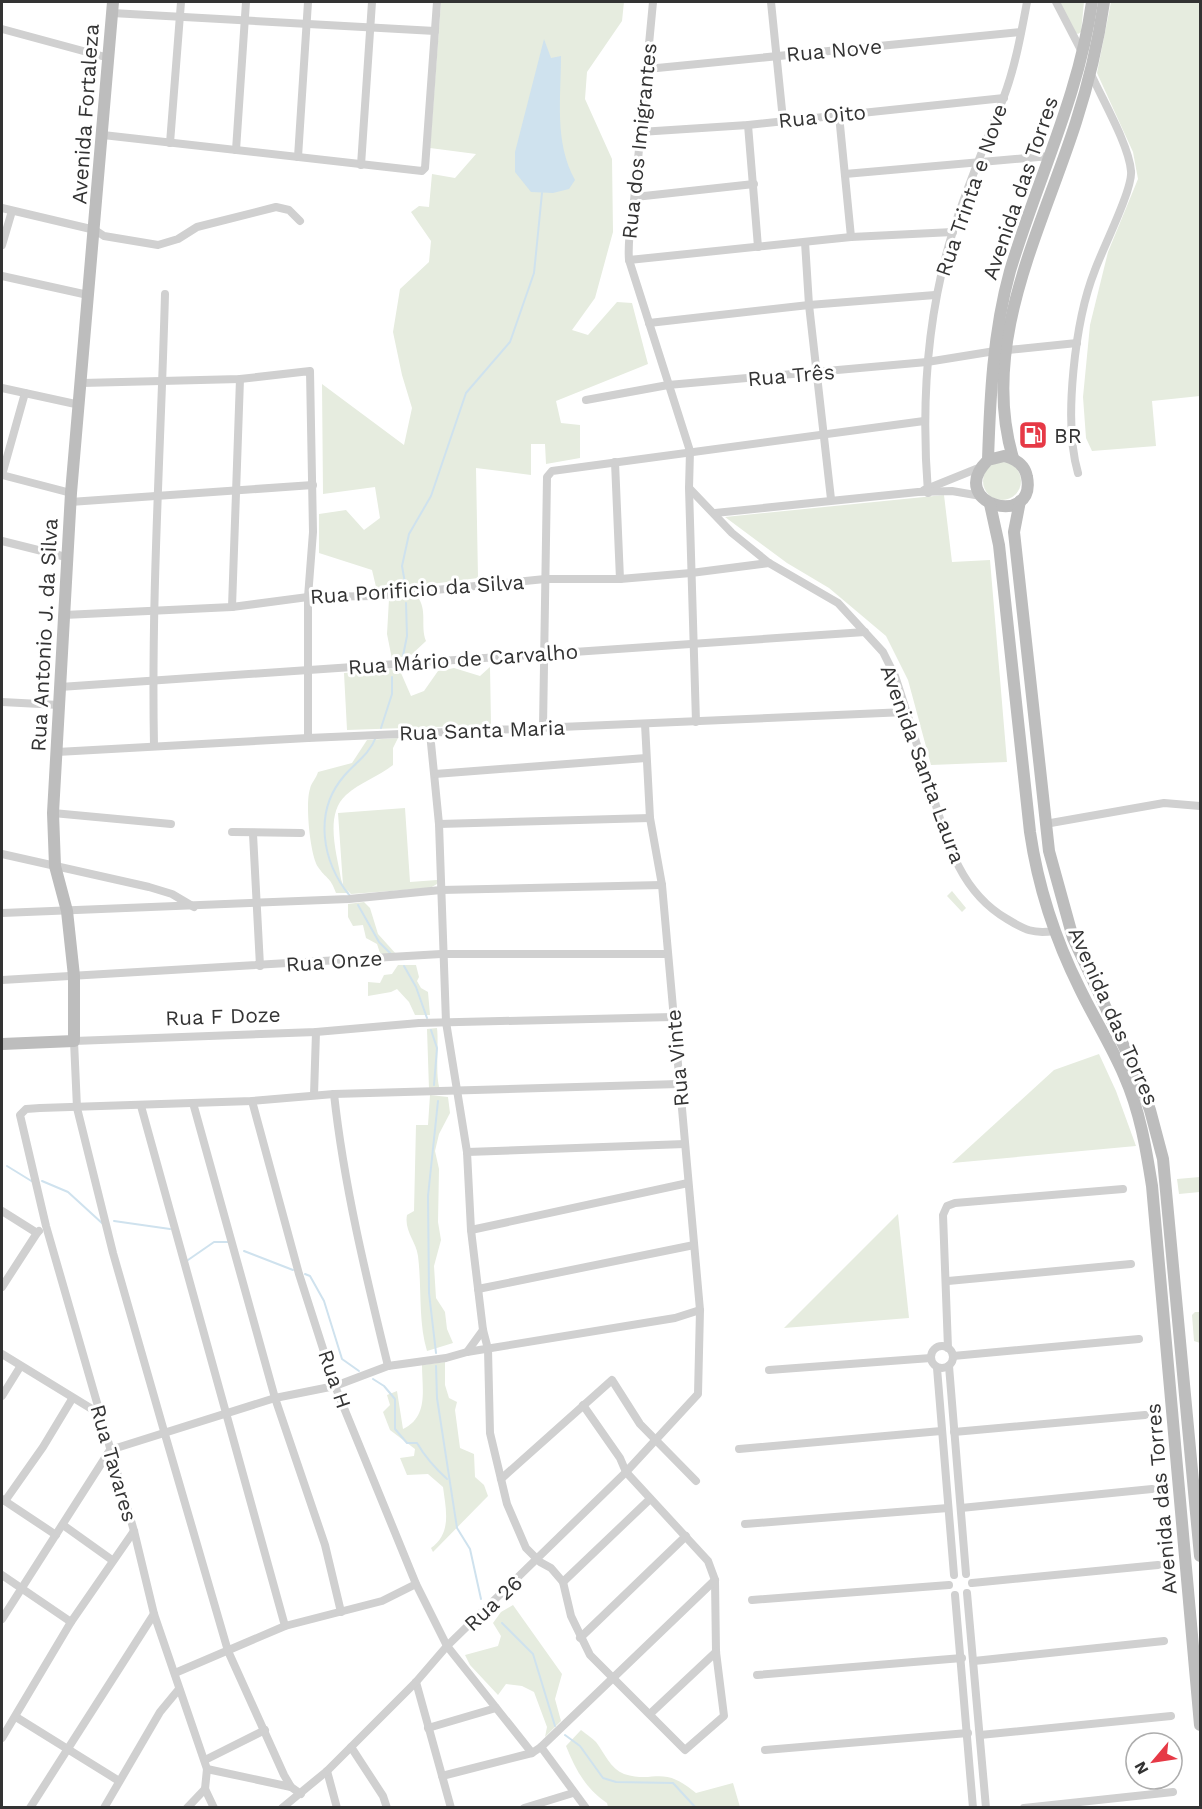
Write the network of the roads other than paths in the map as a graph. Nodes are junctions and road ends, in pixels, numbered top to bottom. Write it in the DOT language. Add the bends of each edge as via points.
graph roads {
  1 [pos="181,2"];
  2 [pos="246,2"];
  3 [pos="308,2"];
  4 [pos="372,2"];
  5 [pos="436,2"];
  6 [pos="653,2"];
  7 [pos="771,2"];
  8 [pos="1027,2"];
  9 [pos="1056,2"];
  10 [pos="1092,2"];
  11 [pos="1104,2"];
  12 [pos="113,7"];
  13 [pos="180,17"];
  14 [pos="245,21"];
  15 [pos="307,25"];
  16 [pos="370,28"];
  17 [pos="2,29"];
  18 [pos="435,31"];
  19 [pos="1021,32"];
  20 [pos="1083,54"];
  21 [pos="777,55"];
  22 [pos="109,58"];
  23 [pos="647,69"];
  24 [pos="1091,74"];
  25 [pos="1004,98"];
  26 [pos="839,115"];
  27 [pos="783,120"];
  28 [pos="748,125"];
  29 [pos="640,132"];
  30 [pos="103,135"];
  31 [pos="170,142"];
  32 [pos="236,150"];
  33 [pos="1050,156"];
  34 [pos="298,158"];
  35 [pos="977,161"];
  36 [pos="361,165"];
  37 [pos="844,174"];
  38 [pos="754,184"];
  39 [pos="635,197"];
  40 [pos="2,208"];
  41 [pos="12,211"];
  42 [pos="300,221"];
  43 [pos="96,230"];
  44 [pos="952,232"];
  45 [pos="851,237"];
  46 [pos="805,242"];
  47 [pos="2,245"];
  48 [pos="758,247"];
  49 [pos="629,260"];
  50 [pos="2,276"];
  51 [pos="165,294"];
  52 [pos="88,295"];
  53 [pos="935,295"];
  54 [pos="808,305"];
  55 [pos="649,323"];
  56 [pos="1077,343"];
  57 [pos="1001,351"];
  58 [pos="927,362"];
  59 [pos="817,373"];
  60 [pos="240,379"];
  61 [pos="162,381"];
  62 [pos="82,383"];
  63 [pos="668,385"];
  64 [pos="2,387"];
  65 [pos="26,393"];
  66 [pos="586,400"];
  67 [pos="80,405"];
  68 [pos="924,421"];
  69 [pos="823,435"];
  70 [pos="690,451"];
  71 [pos="1013,458"];
  72 [pos="615,462"];
  73 [pos="985,463"];
  74 [pos="1078,473"];
  75 [pos="2,475"];
  76 [pos="313,485"];
  77 [pos="689,488"];
  78 [pos="238,490"];
  79 [pos="928,491"];
  80 [pos="159,495"];
  81 [pos="70,497"];
  82 [pos="831,499"];
  83 [pos="986,500"];
  84 [pos="1020,501"];
  85 [pos="715,513"];
  86 [pos="2,541"];
  87 [pos="66,557"];
  88 [pos="769,563"];
  89 [pos="691,573"];
  90 [pos="545,579"];
  91 [pos="620,579"];
  92 [pos="308,597"];
  93 [pos="232,608"];
  94 [pos="153,612"];
  95 [pos="64,615"];
  96 [pos="865,632"];
  97 [pos="694,644"];
  98 [pos="544,654"];
  99 [pos="308,670"];
  100 [pos="153,680"];
  101 [pos="60,687"];
  102 [pos="2,702"];
  103 [pos="58,705"];
  104 [pos="906,712"];
  105 [pos="696,722"];
  106 [pos="645,724"];
  107 [pos="543,728"];
  108 [pos="430,733"];
  109 [pos="309,738"];
  110 [pos="154,746"];
  111 [pos="57,752"];
  112 [pos="646,758"];
  113 [pos="435,774"];
  114 [pos="1200,806"];
  115 [pos="53,813"];
  116 [pos="650,818"];
  117 [pos="171,824"];
  118 [pos="439,824"];
  119 [pos="1045,824"];
  120 [pos="232,832"];
  121 [pos="301,833"];
  122 [pos="253,834"];
  123 [pos="2,854"];
  124 [pos="56,866"];
  125 [pos="662,885"];
  126 [pos="441,890"];
  127 [pos="258,902"];
  128 [pos="194,907"];
  129 [pos="67,911"];
  130 [pos="2,913"];
  131 [pos="1054,931"];
  132 [pos="441,954"];
  133 [pos="668,954"];
  134 [pos="260,966"];
  135 [pos="74,976"];
  136 [pos="2,980"];
  137 [pos="673,1017"];
  138 [pos="446,1022"];
  139 [pos="316,1032"];
  140 [pos="74,1041"];
  141 [pos="2,1044"];
  142 [pos="679,1084"];
  143 [pos="458,1091"];
  144 [pos="334,1094"];
  145 [pos="314,1095"];
  146 [pos="252,1101"];
  147 [pos="193,1103"];
  148 [pos="141,1106"];
  149 [pos="77,1108"];
  150 [pos="685,1144"];
  151 [pos="467,1152"];
  152 [pos="688,1183"];
  153 [pos="1123,1189"];
  154 [pos="2,1211"];
  155 [pos="46,1226"];
  156 [pos="471,1230"];
  157 [pos="37,1233"];
  158 [pos="694,1245"];
  159 [pos="1131,1264"];
  160 [pos="948,1281"];
  161 [pos="2,1285"];
  162 [pos="478,1289"];
  163 [pos="700,1310"];
  164 [pos="947,1325"];
  165 [pos="483,1330"];
  166 [pos="1139,1339"];
  167 [pos="937,1347"];
  168 [pos="948,1348"];
  169 [pos="488,1349"];
  170 [pos="467,1352"];
  171 [pos="2,1354"];
  172 [pos="953,1356"];
  173 [pos="931,1358"];
  174 [pos="949,1366"];
  175 [pos="20,1367"];
  176 [pos="384,1368"];
  177 [pos="937,1368"];
  178 [pos="769,1370"];
  179 [pos="334,1386"];
  180 [pos="698,1394"];
  181 [pos="2,1396"];
  182 [pos="275,1398"];
  183 [pos="72,1399"];
  184 [pos="583,1406"];
  185 [pos="100,1414"];
  186 [pos="225,1414"];
  187 [pos="1145,1415"];
  188 [pos="164,1431"];
  189 [pos="941,1431"];
  190 [pos="954,1432"];
  191 [pos="654,1438"];
  192 [pos="739,1449"];
  193 [pos="110,1450"];
  194 [pos="626,1472"];
  195 [pos="501,1479"];
  196 [pos="696,1481"];
  197 [pos="1152,1490"];
  198 [pos="650,1499"];
  199 [pos="3,1500"];
  200 [pos="948,1508"];
  201 [pos="961,1508"];
  202 [pos="745,1524"];
  203 [pos="63,1525"];
  204 [pos="134,1531"];
  205 [pos="56,1535"];
  206 [pos="686,1536"];
  207 [pos="1184,1545"];
  208 [pos="1200,1551"];
  209 [pos="112,1560"];
  210 [pos="538,1560"];
  211 [pos="1158,1565"];
  212 [pos="966,1574"];
  213 [pos="2,1575"];
  214 [pos="954,1575"];
  215 [pos="715,1580"];
  216 [pos="563,1582"];
  217 [pos="972,1583"];
  218 [pos="416,1584"];
  219 [pos="949,1585"];
  220 [pos="21,1589"];
  221 [pos="967,1593"];
  222 [pos="956,1594"];
  223 [pos="752,1600"];
  224 [pos="341,1611"];
  225 [pos="154,1614"];
  226 [pos="2,1619"];
  227 [pos="71,1622"];
  228 [pos="285,1626"];
  229 [pos="580,1638"];
  230 [pos="1164,1641"];
  231 [pos="447,1646"];
  232 [pos="228,1651"];
  233 [pos="716,1652"];
  234 [pos="962,1658"];
  235 [pos="974,1661"];
  236 [pos="175,1673"];
  237 [pos="757,1675"];
  238 [pos="614,1680"];
  239 [pos="416,1682"];
  240 [pos="179,1689"];
  241 [pos="496,1708"];
  242 [pos="651,1713"];
  243 [pos="1171,1716"];
  244 [pos="16,1717"];
  245 [pos="1200,1725"];
  246 [pos="428,1728"];
  247 [pos="265,1730"];
  248 [pos="968,1733"];
  249 [pos="980,1735"];
  250 [pos="2,1738"];
  251 [pos="351,1747"];
  252 [pos="68,1748"];
  253 [pos="541,1748"];
  254 [pos="765,1750"];
  255 [pos="532,1753"];
  256 [pos="206,1765"];
  257 [pos="327,1771"];
  258 [pos="442,1776"];
  259 [pos="119,1781"];
  260 [pos="291,1787"];
  261 [pos="205,1789"];
  262 [pos="1173,1792"];
  263 [pos="301,1794"];
  264 [pos="573,1794"];
  265 [pos="30,1808"];
  266 [pos="104,1808"];
  267 [pos="188,1808"];
  268 [pos="214,1808"];
  269 [pos="282,1808"];
  270 [pos="337,1808"];
  271 [pos="387,1808"];
  272 [pos="450,1808"];
  273 [pos="524,1808"];
  274 [pos="586,1808"];
  275 [pos="973,1808"];
  276 [pos="986,1808"];
  277 [pos="1024,1808"];
  1 -- 13 [label="street"];
  2 -- 14 [label="street"];
  3 -- 15 [label="street"];
  4 -- 16 [label="street"];
  5 -- 18 [label="street"];
  6 -- 23 [label="street, Rua dos Imigrantes"];
  7 -- 21 [label="street"];
  8 -- 19 [label="street, Rua Trinta e Nove"];
  9 -- 20 [label="street"];
  10 -- 20 [label="main road, Avenida das Torres"];
  11 -- 24 [label="main road, Avenida das Torres"];
  12 -- 13 [label="street"];
  12 -- 22 [label="main road, Avenida Fortaleza"];
  13 -- 14 [label="street"];
  13 -- 31 [label="street"];
  14 -- 15 [label="street"];
  14 -- 32 [label="street"];
  15 -- 16 [label="street"];
  15 -- 34 [label="street"];
  16 -- 18 [label="street"];
  16 -- 36 [label="street"];
  17 -- 22 [label="street"];
  18 -- 36 [label="street" via="425,168 422,171"];
  19 -- 21 [label="street, Rua Nove"];
  19 -- 25 [label="street, Rua Trinta e Nove"];
  20 -- 33 [label="main road, Avenida das Torres"];
  21 -- 23 [label="street, Rua Nove"];
  21 -- 27 [label="street"];
  22 -- 30 [label="main road, Avenida Fortaleza"];
  23 -- 29 [label="street, Rua dos Imigrantes"];
  24 -- 56 [label="street" via="1132,173 1093,273"];
  24 -- 57 [label="main road, Avenida das Torres" via="1021,276"];
  25 -- 26 [label="street, Rua Oito"];
  25 -- 35 [label="street, Rua Trinta e Nove"];
  26 -- 27 [label="street, Rua Oito"];
  26 -- 37 [label="street"];
  27 -- 28 [label="street, Rua Oito"];
  28 -- 29 [label="street, Rua Oito"];
  28 -- 38 [label="street"];
  29 -- 39 [label="street, Rua dos Imigrantes"];
  30 -- 31 [label="street"];
  30 -- 43 [label="main road, Avenida Fortaleza"];
  31 -- 32 [label="street"];
  32 -- 34 [label="street"];
  33 -- 35 [label="street"];
  33 -- 57 [label="main road, Avenida das Torres" via="1010,273"];
  34 -- 36 [label="street"];
  35 -- 37 [label="street"];
  35 -- 44 [label="street, Rua Trinta e Nove"];
  37 -- 45 [label="street"];
  38 -- 39 [label="street"];
  38 -- 48 [label="street"];
  39 -- 49 [label="street, Rua dos Imigrantes" via="627,237"];
  40 -- 41 [label="street"];
  41 -- 43 [label="street"];
  41 -- 47 [label="street"];
  42 -- 43 [label="street" via="289,210 276,207 197,227 158,245 104,236"];
  43 -- 52 [label="main road, Rua Antonio J. da Silva"];
  44 -- 45 [label="street"];
  44 -- 53 [label="street, Rua Trinta e Nove"];
  45 -- 46 [label="street"];
  46 -- 48 [label="street"];
  46 -- 54 [label="street"];
  48 -- 49 [label="street"];
  49 -- 55 [label="street, Rua dos Imigrantes"];
  50 -- 52 [label="street"];
  51 -- 61 [label="street"];
  52 -- 62 [label="main road, Rua Antonio J. da Silva"];
  53 -- 54 [label="street"];
  53 -- 58 [label="street, Rua Trinta e Nove"];
  54 -- 55 [label="street"];
  54 -- 59 [label="street"];
  55 -- 63 [label="street, Rua dos Imigrantes"];
  56 -- 57 [label="street, Rua Três"];
  56 -- 74 [label="street" via="1072,392"];
  57 -- 58 [label="street, Rua Três"];
  57 -- 71 [label="main road, Avenida das Torres" via="1004,419"];
  57 -- 73 [label="main road, Avenida das Torres"];
  58 -- 59 [label="street, Rua Três"];
  58 -- 68 [label="street, Rua Trinta e Nove"];
  59 -- 63 [label="street, Rua Três"];
  59 -- 69 [label="street"];
  60 -- 61 [label="street"];
  60 -- 76 [label="street" via="310,371"];
  60 -- 78 [label="street"];
  61 -- 62 [label="street"];
  61 -- 80 [label="street"];
  62 -- 67 [label="main road, Rua Antonio J. da Silva"];
  63 -- 66 [label="street, Rua Três"];
  63 -- 70 [label="street, Rua dos Imigrantes"];
  64 -- 65 [label="street"];
  65 -- 67 [label="street"];
  65 -- 75 [label="street"];
  67 -- 81 [label="main road, Rua Antonio J. da Silva"];
  68 -- 69 [label="street"];
  68 -- 79 [label="street, Rua Trinta e Nove"];
  69 -- 70 [label="street"];
  69 -- 82 [label="street"];
  70 -- 72 [label="street"];
  70 -- 77 [label="street"];
  71 -- 73 [label="main road" via="1004,456"];
  71 -- 84 [label="main road, Avenida das Torres" via="1028,479"];
  72 -- 90 [label="street" via="552,471 547,477"];
  72 -- 91 [label="street"];
  73 -- 79 [label="street"];
  73 -- 83 [label="main road, Avenida das Torres" via="977,481"];
  75 -- 81 [label="street"];
  76 -- 78 [label="street"];
  76 -- 92 [label="street"];
  77 -- 85 [label="street, Avenida Santa Laura"];
  77 -- 89 [label="street"];
  78 -- 80 [label="street"];
  78 -- 93 [label="street"];
  79 -- 82 [label="street"];
  79 -- 83 [label="street" via="952,491"];
  80 -- 81 [label="street"];
  80 -- 94 [label="street"];
  81 -- 87 [label="main road, Rua Antonio J. da Silva"];
  82 -- 85 [label="street"];
  83 -- 84 [label="main road" via="1005,507"];
  83 -- 131 [label="main road, Avenida das Torres" via="999,545 1030,832"];
  84 -- 119 [label="main road, Avenida das Torres" via="1014,532"];
  85 -- 88 [label="street, Avenida Santa Laura" via="732,533"];
  86 -- 87 [label="street"];
  87 -- 95 [label="main road, Rua Antonio J. da Silva"];
  88 -- 89 [label="street, Rua Porificio da Silva"];
  88 -- 96 [label="street, Avenida Santa Laura" via="838,603"];
  89 -- 91 [label="street, Rua Porificio da Silva"];
  89 -- 97 [label="street"];
  90 -- 91 [label="street, Rua Porificio da Silva"];
  90 -- 92 [label="street, Rua Porificio da Silva" via="375,596"];
  90 -- 98 [label="street"];
  92 -- 93 [label="street, Rua Porificio da Silva"];
  92 -- 99 [label="street"];
  93 -- 94 [label="street, Rua Porificio da Silva"];
  94 -- 95 [label="street, Rua Porificio da Silva"];
  94 -- 100 [label="street"];
  95 -- 101 [label="main road, Rua Antonio J. da Silva"];
  96 -- 97 [label="street, Rua Mário de Carvalho"];
  96 -- 104 [label="street, Avenida Santa Laura" via="883,652"];
  97 -- 98 [label="street, Rua Mário de Carvalho"];
  97 -- 105 [label="street"];
  98 -- 99 [label="street, Rua Mário de Carvalho"];
  98 -- 107 [label="street"];
  99 -- 100 [label="street, Rua Mário de Carvalho"];
  99 -- 109 [label="street"];
  100 -- 101 [label="street, Rua Mário de Carvalho"];
  100 -- 110 [label="street"];
  101 -- 103 [label="main road, Rua Antonio J. da Silva"];
  102 -- 103 [label="street"];
  103 -- 111 [label="main road, Rua Antonio J. da Silva"];
  104 -- 105 [label="street, Rua Santa Maria"];
  104 -- 131 [label="street, Avenida Santa Laura" via="952,854 970,888 981,901 1016,925 1036,933"];
  105 -- 106 [label="street, Rua Santa Maria"];
  106 -- 107 [label="street, Rua Santa Maria"];
  106 -- 112 [label="street, Rua Vinte"];
  107 -- 108 [label="street, Rua Santa Maria"];
  108 -- 109 [label="street, Rua Santa Maria"];
  108 -- 113 [label="street"];
  109 -- 110 [label="street, Rua Santa Maria"];
  110 -- 111 [label="street, Rua Santa Maria"];
  111 -- 115 [label="main road, Rua Antonio J. da Silva"];
  112 -- 113 [label="street"];
  112 -- 116 [label="street, Rua Vinte"];
  113 -- 118 [label="street"];
  114 -- 119 [label="street" via="1164,803"];
  115 -- 117 [label="street"];
  115 -- 124 [label="main road, Rua Antonio J. da Silva"];
  116 -- 118 [label="street"];
  116 -- 125 [label="street, Rua Vinte"];
  118 -- 126 [label="street"];
  119 -- 208 [label="main road, Avenida das Torres" via="1067,919 1137,1072 1163,1160"];
  120 -- 122 [label="street"];
  121 -- 122 [label="street"];
  122 -- 127 [label="street"];
  123 -- 124 [label="street"];
  124 -- 128 [label="street" via="172,894"];
  124 -- 129 [label="main road, Rua Antonio J. da Silva"];
  125 -- 126 [label="street"];
  125 -- 133 [label="street, Rua Vinte"];
  126 -- 127 [label="street"];
  126 -- 132 [label="street"];
  127 -- 128 [label="street"];
  127 -- 134 [label="street"];
  128 -- 129 [label="street"];
  129 -- 130 [label="street"];
  129 -- 135 [label="main road, Rua Antonio J. da Silva"];
  131 -- 207 [label="main road, Avenida das Torres" via="1124,1074 1142,1126 1152,1186"];
  132 -- 133 [label="street, Rua Onze"];
  132 -- 134 [label="street, Rua Onze"];
  132 -- 138 [label="street"];
  133 -- 137 [label="street, Rua Vinte"];
  134 -- 135 [label="street, Rua Onze"];
  135 -- 136 [label="street, Rua Onze"];
  135 -- 140 [label="main road, Rua Antonio J. da Silva"];
  137 -- 138 [label="street, Rua F Doze"];
  137 -- 142 [label="street, Rua Vinte"];
  138 -- 139 [label="street, Rua F Doze"];
  138 -- 143 [label="street"];
  139 -- 140 [label="street, Rua F Doze"];
  139 -- 145 [label="street"];
  140 -- 141 [label="main road, Rua F Doze"];
  140 -- 149 [label="street"];
  142 -- 143 [label="street"];
  142 -- 150 [label="street, Rua Vinte"];
  143 -- 144 [label="street"];
  143 -- 151 [label="street"];
  144 -- 145 [label="street"];
  144 -- 176 [label="street"];
  145 -- 146 [label="street"];
  146 -- 147 [label="street"];
  146 -- 179 [label="street, Rua H"];
  147 -- 148 [label="street"];
  147 -- 182 [label="street"];
  148 -- 149 [label="street"];
  148 -- 186 [label="street"];
  149 -- 155 [label="street, Rua Tavares" via="26,1109 20,1115"];
  149 -- 188 [label="street"];
  150 -- 151 [label="street"];
  150 -- 152 [label="street, Rua Vinte"];
  151 -- 156 [label="street"];
  152 -- 156 [label="street"];
  152 -- 158 [label="street, Rua Vinte"];
  153 -- 160 [label="street" via="947,1206 943,1215"];
  154 -- 157 [label="street"];
  155 -- 157 [label="street"];
  155 -- 185 [label="street, Rua Tavares"];
  156 -- 162 [label="street"];
  157 -- 161 [label="street"];
  158 -- 162 [label="street"];
  158 -- 163 [label="street, Rua Vinte"];
  159 -- 160 [label="street"];
  160 -- 164 [label="street"];
  162 -- 165 [label="street"];
  163 -- 169 [label="street" via="675,1318"];
  163 -- 180 [label="street, Rua Vinte"];
  164 -- 167 [label="street"];
  164 -- 168 [label="street"];
  165 -- 169 [label="street"];
  165 -- 170 [label="street"];
  166 -- 172 [label="street"];
  167 -- 168 [label="street"];
  167 -- 173 [label="street"];
  168 -- 172 [label="street"];
  169 -- 170 [label="street"];
  169 -- 195 [label="street" via="490,1433"];
  170 -- 176 [label="street"];
  171 -- 175 [label="street"];
  172 -- 174 [label="street"];
  173 -- 177 [label="street"];
  173 -- 178 [label="street"];
  174 -- 177 [label="street"];
  174 -- 190 [label="street"];
  175 -- 181 [label="street"];
  175 -- 183 [label="street"];
  176 -- 179 [label="street"];
  177 -- 189 [label="street"];
  179 -- 182 [label="street"];
  179 -- 218 [label="street, Rua H"];
  180 -- 191 [label="street, Rua 26"];
  182 -- 186 [label="street"];
  182 -- 224 [label="street" via="325,1545"];
  183 -- 185 [label="street"];
  183 -- 199 [label="street" via="43,1447"];
  184 -- 191 [label="street" via="612,1380 623,1402"];
  184 -- 194 [label="street"];
  184 -- 195 [label="street"];
  185 -- 193 [label="street, Rua Tavares"];
  186 -- 188 [label="street"];
  186 -- 228 [label="street"];
  187 -- 190 [label="street"];
  188 -- 193 [label="street"];
  188 -- 232 [label="street"];
  189 -- 192 [label="street"];
  189 -- 200 [label="street"];
  190 -- 201 [label="street"];
  191 -- 194 [label="street, Rua 26"];
  191 -- 196 [label="street"];
  193 -- 203 [label="street"];
  193 -- 204 [label="street, Rua Tavares"];
  194 -- 198 [label="street"];
  194 -- 210 [label="street, Rua 26"];
  195 -- 210 [label="street" via="526,1548"];
  197 -- 201 [label="street"];
  198 -- 206 [label="street"];
  198 -- 216 [label="street"];
  199 -- 205 [label="street"];
  200 -- 202 [label="street"];
  200 -- 214 [label="street"];
  201 -- 212 [label="street"];
  203 -- 205 [label="street"];
  203 -- 209 [label="street"];
  204 -- 209 [label="street"];
  204 -- 225 [label="street, Rua Tavares"];
  205 -- 220 [label="street"];
  206 -- 215 [label="street" via="708,1561"];
  206 -- 229 [label="street"];
  207 -- 208 [label="main road" via="1191,1542"];
  207 -- 245 [label="main road, Avenida das Torres"];
  209 -- 227 [label="street"];
  210 -- 216 [label="street"];
  210 -- 231 [label="street, Rua 26"];
  211 -- 217 [label="street"];
  212 -- 214 [label="street"];
  212 -- 217 [label="street"];
  213 -- 220 [label="street"];
  214 -- 219 [label="street"];
  215 -- 233 [label="street"];
  215 -- 238 [label="street"];
  216 -- 229 [label="street"];
  217 -- 221 [label="street"];
  218 -- 224 [label="street" via="382,1601"];
  218 -- 231 [label="street, Rua H"];
  219 -- 222 [label="street"];
  219 -- 223 [label="street"];
  220 -- 226 [label="street"];
  220 -- 227 [label="street"];
  221 -- 222 [label="street"];
  221 -- 235 [label="street"];
  222 -- 234 [label="street"];
  224 -- 228 [label="street"];
  225 -- 236 [label="street, Rua Tavares"];
  225 -- 252 [label="street"];
  227 -- 244 [label="street"];
  228 -- 232 [label="street"];
  229 -- 238 [label="street"];
  230 -- 235 [label="street"];
  231 -- 239 [label="street, Rua 26"];
  231 -- 241 [label="street, Rua H"];
  232 -- 236 [label="street"];
  232 -- 247 [label="street"];
  233 -- 242 [label="street"];
  233 -- 242 [label="street" via="724,1716 685,1750"];
  234 -- 237 [label="street"];
  234 -- 248 [label="street"];
  235 -- 249 [label="street"];
  236 -- 240 [label="street, Rua Tavares"];
  238 -- 242 [label="street"];
  238 -- 253 [label="street"];
  239 -- 246 [label="street"];
  239 -- 251 [label="street, Rua 26"];
  240 -- 256 [label="street, Rua Tavares"];
  240 -- 259 [label="street" via="160,1712"];
  241 -- 246 [label="street"];
  241 -- 255 [label="street, Rua H"];
  243 -- 249 [label="street"];
  244 -- 250 [label="street"];
  244 -- 252 [label="street"];
  246 -- 258 [label="street"];
  247 -- 256 [label="street"];
  247 -- 260 [label="street"];
  248 -- 254 [label="street"];
  248 -- 275 [label="street"];
  249 -- 276 [label="street"];
  251 -- 257 [label="street, Rua 26"];
  251 -- 271 [label="street"];
  252 -- 259 [label="street"];
  252 -- 265 [label="street"];
  253 -- 255 [label="street"];
  253 -- 264 [label="street"];
  255 -- 258 [label="street"];
  256 -- 260 [label="street"];
  256 -- 261 [label="street, Rua Tavares"];
  257 -- 263 [label="street, Rua 26"];
  257 -- 270 [label="street"];
  258 -- 272 [label="street"];
  259 -- 266 [label="street"];
  260 -- 263 [label="street"];
  261 -- 267 [label="street"];
  261 -- 268 [label="street"];
  262 -- 277 [label="street"];
  263 -- 269 [label="street, Rua 26"];
  264 -- 273 [label="street"];
  264 -- 274 [label="street"];
}
